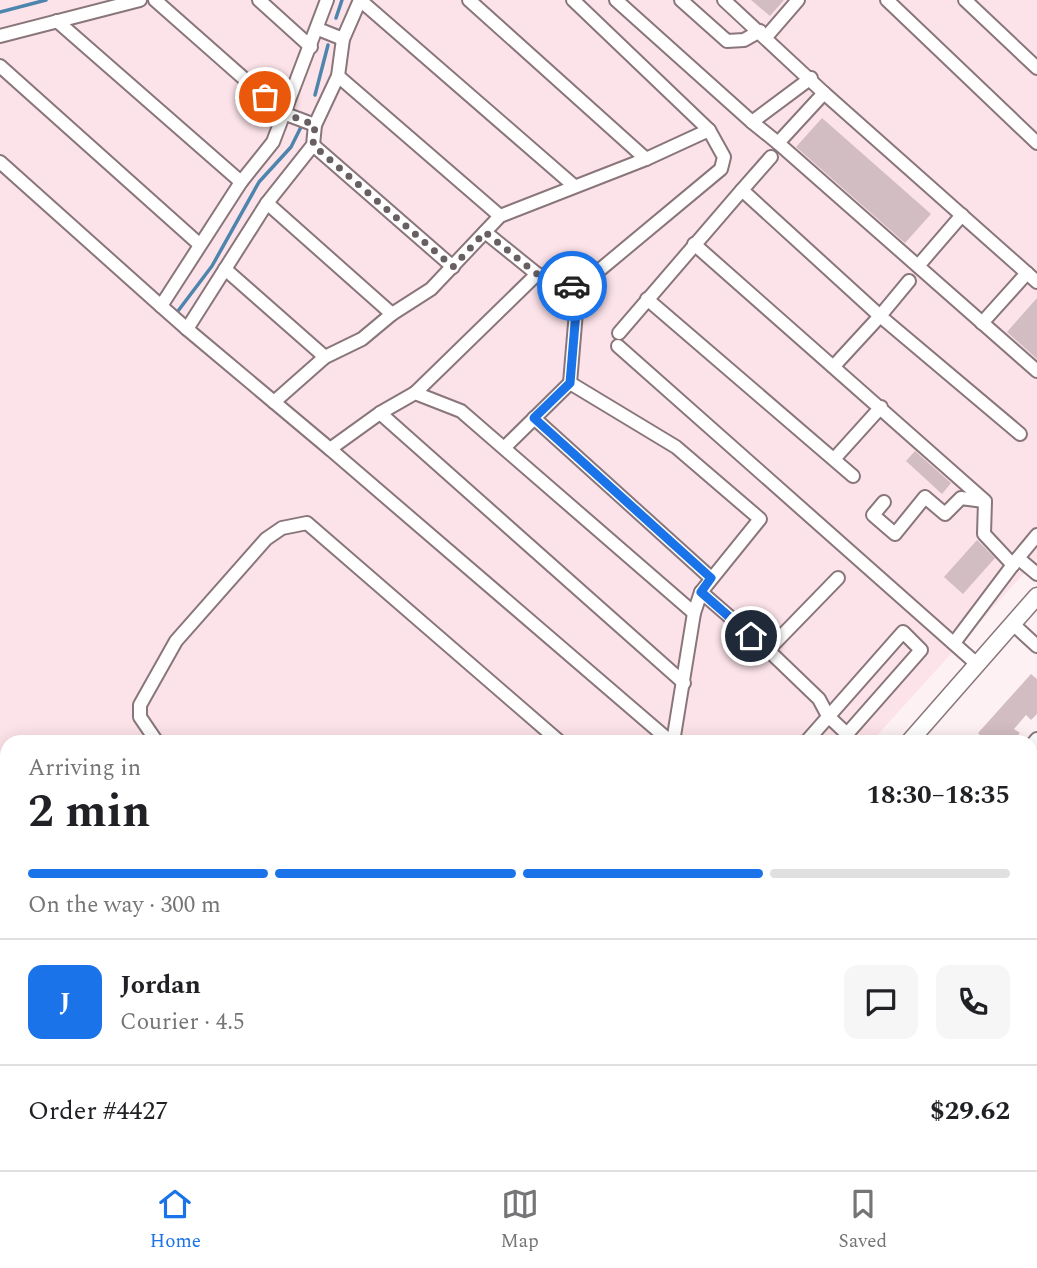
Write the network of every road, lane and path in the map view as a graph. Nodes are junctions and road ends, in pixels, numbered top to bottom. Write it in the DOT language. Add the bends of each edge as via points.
graph roads {
  1 [pos="140,0"];
  2 [pos="155,0"];
  3 [pos="259,0"];
  4 [pos="327,0"];
  5 [pos="360,0"];
  6 [pos="469,0"];
  7 [pos="573,0"];
  8 [pos="616,0"];
  9 [pos="681,0"];
  10 [pos="724,0"];
  11 [pos="799,0"];
  12 [pos="887,0"];
  13 [pos="965,0"];
  14 [pos="903,5"];
  15 [pos="57,20"];
  16 [pos="318,29"];
  17 [pos="763,34"];
  18 [pos="0,36"];
  19 [pos="342,39"];
  20 [pos="311,47"];
  21 [pos="0,66"];
  22 [pos="1037,68"];
  23 [pos="338,76"];
  24 [pos="811,78"];
  25 [pos="824,93"];
  26 [pos="283,113"];
  27 [pos="752,122"];
  28 [pos="315,125"];
  29 [pos="709,130"];
  30 [pos="778,143"];
  31 [pos="1037,143"];
  32 [pos="313,145"];
  33 [pos="771,157"];
  34 [pos="646,159"];
  35 [pos="0,162"];
  36 [pos="241,182"];
  37 [pos="573,185"];
  38 [pos="742,190"];
  39 [pos="267,203"];
  40 [pos="962,215"];
  41 [pos="500,216"];
  42 [pos="485,232"];
  43 [pos="199,244"];
  44 [pos="694,244"];
  45 [pos="918,266"];
  46 [pos="453,267"];
  47 [pos="225,270"];
  48 [pos="537,274"];
  49 [pos="1032,278"];
  50 [pos="909,281"];
  51 [pos="578,288"];
  52 [pos="647,299"];
  53 [pos="161,306"];
  54 [pos="392,314"];
  55 [pos="880,316"];
  56 [pos="982,323"];
  57 [pos="187,329"];
  58 [pos="325,357"];
  59 [pos="834,366"];
  60 [pos="1037,371"];
  61 [pos="570,383"];
  62 [pos="415,393"];
  63 [pos="274,402"];
  64 [pos="881,407"];
  65 [pos="380,413"];
  66 [pos="534,418"];
  67 [pos="1020,434"];
  68 [pos="504,448"];
  69 [pos="330,449"];
  70 [pos="835,458"];
  71 [pos="853,476"];
  72 [pos="985,501"];
  73 [pos="884,502"];
  74 [pos="1037,535"];
  75 [pos="1015,561"];
  76 [pos="1037,573"];
  77 [pos="711,578"];
  78 [pos="838,578"];
  79 [pos="701,592"];
  80 [pos="1037,596"];
  81 [pos="694,613"];
  82 [pos="1014,625"];
  83 [pos="954,643"];
  84 [pos="1037,646"];
  85 [pos="768,650"];
  86 [pos="978,665"];
  87 [pos="684,683"];
  88 [pos="828,716"];
  89 [pos="151,735"];
  90 [pos="552,735"];
  91 [pos="664,735"];
  92 [pos="673,735"];
  93 [pos="812,735"];
  94 [pos="848,735"];
  95 [pos="853,735"];
  96 [pos="915,735"];
  1 -- 15 [label="street"];
  2 -- 26 [label="street"];
  3 -- 20 [label="street"];
  4 -- 16 [label="street"];
  5 -- 19 [label="street"];
  5 -- 37 [label="street"];
  6 -- 34 [label="street"];
  7 -- 29 [label="street"];
  8 -- 27 [label="street"];
  9 -- 17 [label="street" via="727,41"];
  10 -- 17 [label="street"];
  11 -- 17 [label="street"];
  12 -- 14 [label="street"];
  13 -- 22 [label="street"];
  14 -- 31 [label="street"];
  15 -- 18 [label="street"];
  15 -- 36 [label="street"];
  16 -- 19 [label="street"];
  16 -- 20 [label="street"];
  17 -- 24 [label="street"];
  19 -- 23 [label="street"];
  20 -- 26 [label="street"];
  21 -- 43 [label="street"];
  23 -- 28 [label="street"];
  23 -- 41 [label="street"];
  24 -- 25 [label="street"];
  24 -- 27 [label="street"];
  25 -- 30 [label="street"];
  25 -- 40 [label="street"];
  26 -- 28 [label="street"];
  26 -- 36 [label="street" via="273,142"];
  27 -- 30 [label="street"];
  28 -- 32 [label="street"];
  29 -- 34 [label="street"];
  29 -- 51 [label="street" via="724,157 721,169"];
  30 -- 45 [label="street"];
  32 -- 39 [label="street"];
  32 -- 46 [label="street"];
  33 -- 38 [label="street"];
  34 -- 37 [label="street"];
  35 -- 53 [label="street"];
  36 -- 43 [label="street"];
  37 -- 41 [label="street"];
  38 -- 44 [label="street"];
  38 -- 55 [label="street"];
  39 -- 47 [label="street"];
  39 -- 54 [label="street"];
  40 -- 45 [label="street"];
  40 -- 49 [label="street"];
  41 -- 42 [label="street"];
  42 -- 46 [label="street"];
  42 -- 48 [label="street"];
  43 -- 53 [label="street"];
  44 -- 52 [label="street"];
  44 -- 59 [label="street"];
  45 -- 56 [label="street"];
  46 -- 54 [label="street" via="431,289"];
  47 -- 57 [label="street"];
  47 -- 58 [label="street"];
  48 -- 51 [label="street"];
  48 -- 62 [label="street"];
  49 -- 56 [label="street"];
  50 -- 55 [label="street"];
  51 -- 61 [label="street"];
  52 -- 70 [label="street"];
  52 -- 83 [label="street" via="618,339"];
  53 -- 57 [label="street"];
  54 -- 58 [label="street" via="362,339"];
  55 -- 59 [label="street"];
  55 -- 67 [label="street"];
  56 -- 60 [label="street"];
  57 -- 63 [label="street"];
  58 -- 63 [label="street"];
  59 -- 64 [label="street"];
  61 -- 66 [label="street"];
  61 -- 77 [label="street" via="676,447 760,519"];
  62 -- 65 [label="street"];
  62 -- 68 [label="street" via="461,411"];
  63 -- 69 [label="street"];
  64 -- 70 [label="street"];
  64 -- 72 [label="street"];
  65 -- 69 [label="street"];
  65 -- 87 [label="street"];
  66 -- 68 [label="street"];
  66 -- 77 [label="street"];
  68 -- 81 [label="street"];
  69 -- 91 [label="street"];
  70 -- 71 [label="street"];
  72 -- 73 [label="street" via="961,498 945,514 925,498 895,534 873,515"];
  72 -- 75 [label="street" via="984,534"];
  74 -- 75 [label="street"];
  75 -- 76 [label="street"];
  75 -- 83 [label="street"];
  77 -- 79 [label="street"];
  78 -- 85 [label="street"];
  79 -- 81 [label="street"];
  79 -- 85 [label="street"];
  80 -- 82 [label="main road"];
  81 -- 87 [label="street"];
  82 -- 84 [label="street"];
  82 -- 86 [label="main road"];
  83 -- 86 [label="street"];
  85 -- 88 [label="street" via="819,699"];
  86 -- 96 [label="main road"];
  87 -- 92 [label="street"];
  88 -- 93 [label="street"];
  88 -- 94 [label="street"];
  88 -- 95 [label="street" via="903,632 921,650"];
  89 -- 90 [label="street" via="140,718 140,705 176,641 266,539 297,523 307,523"];
}
